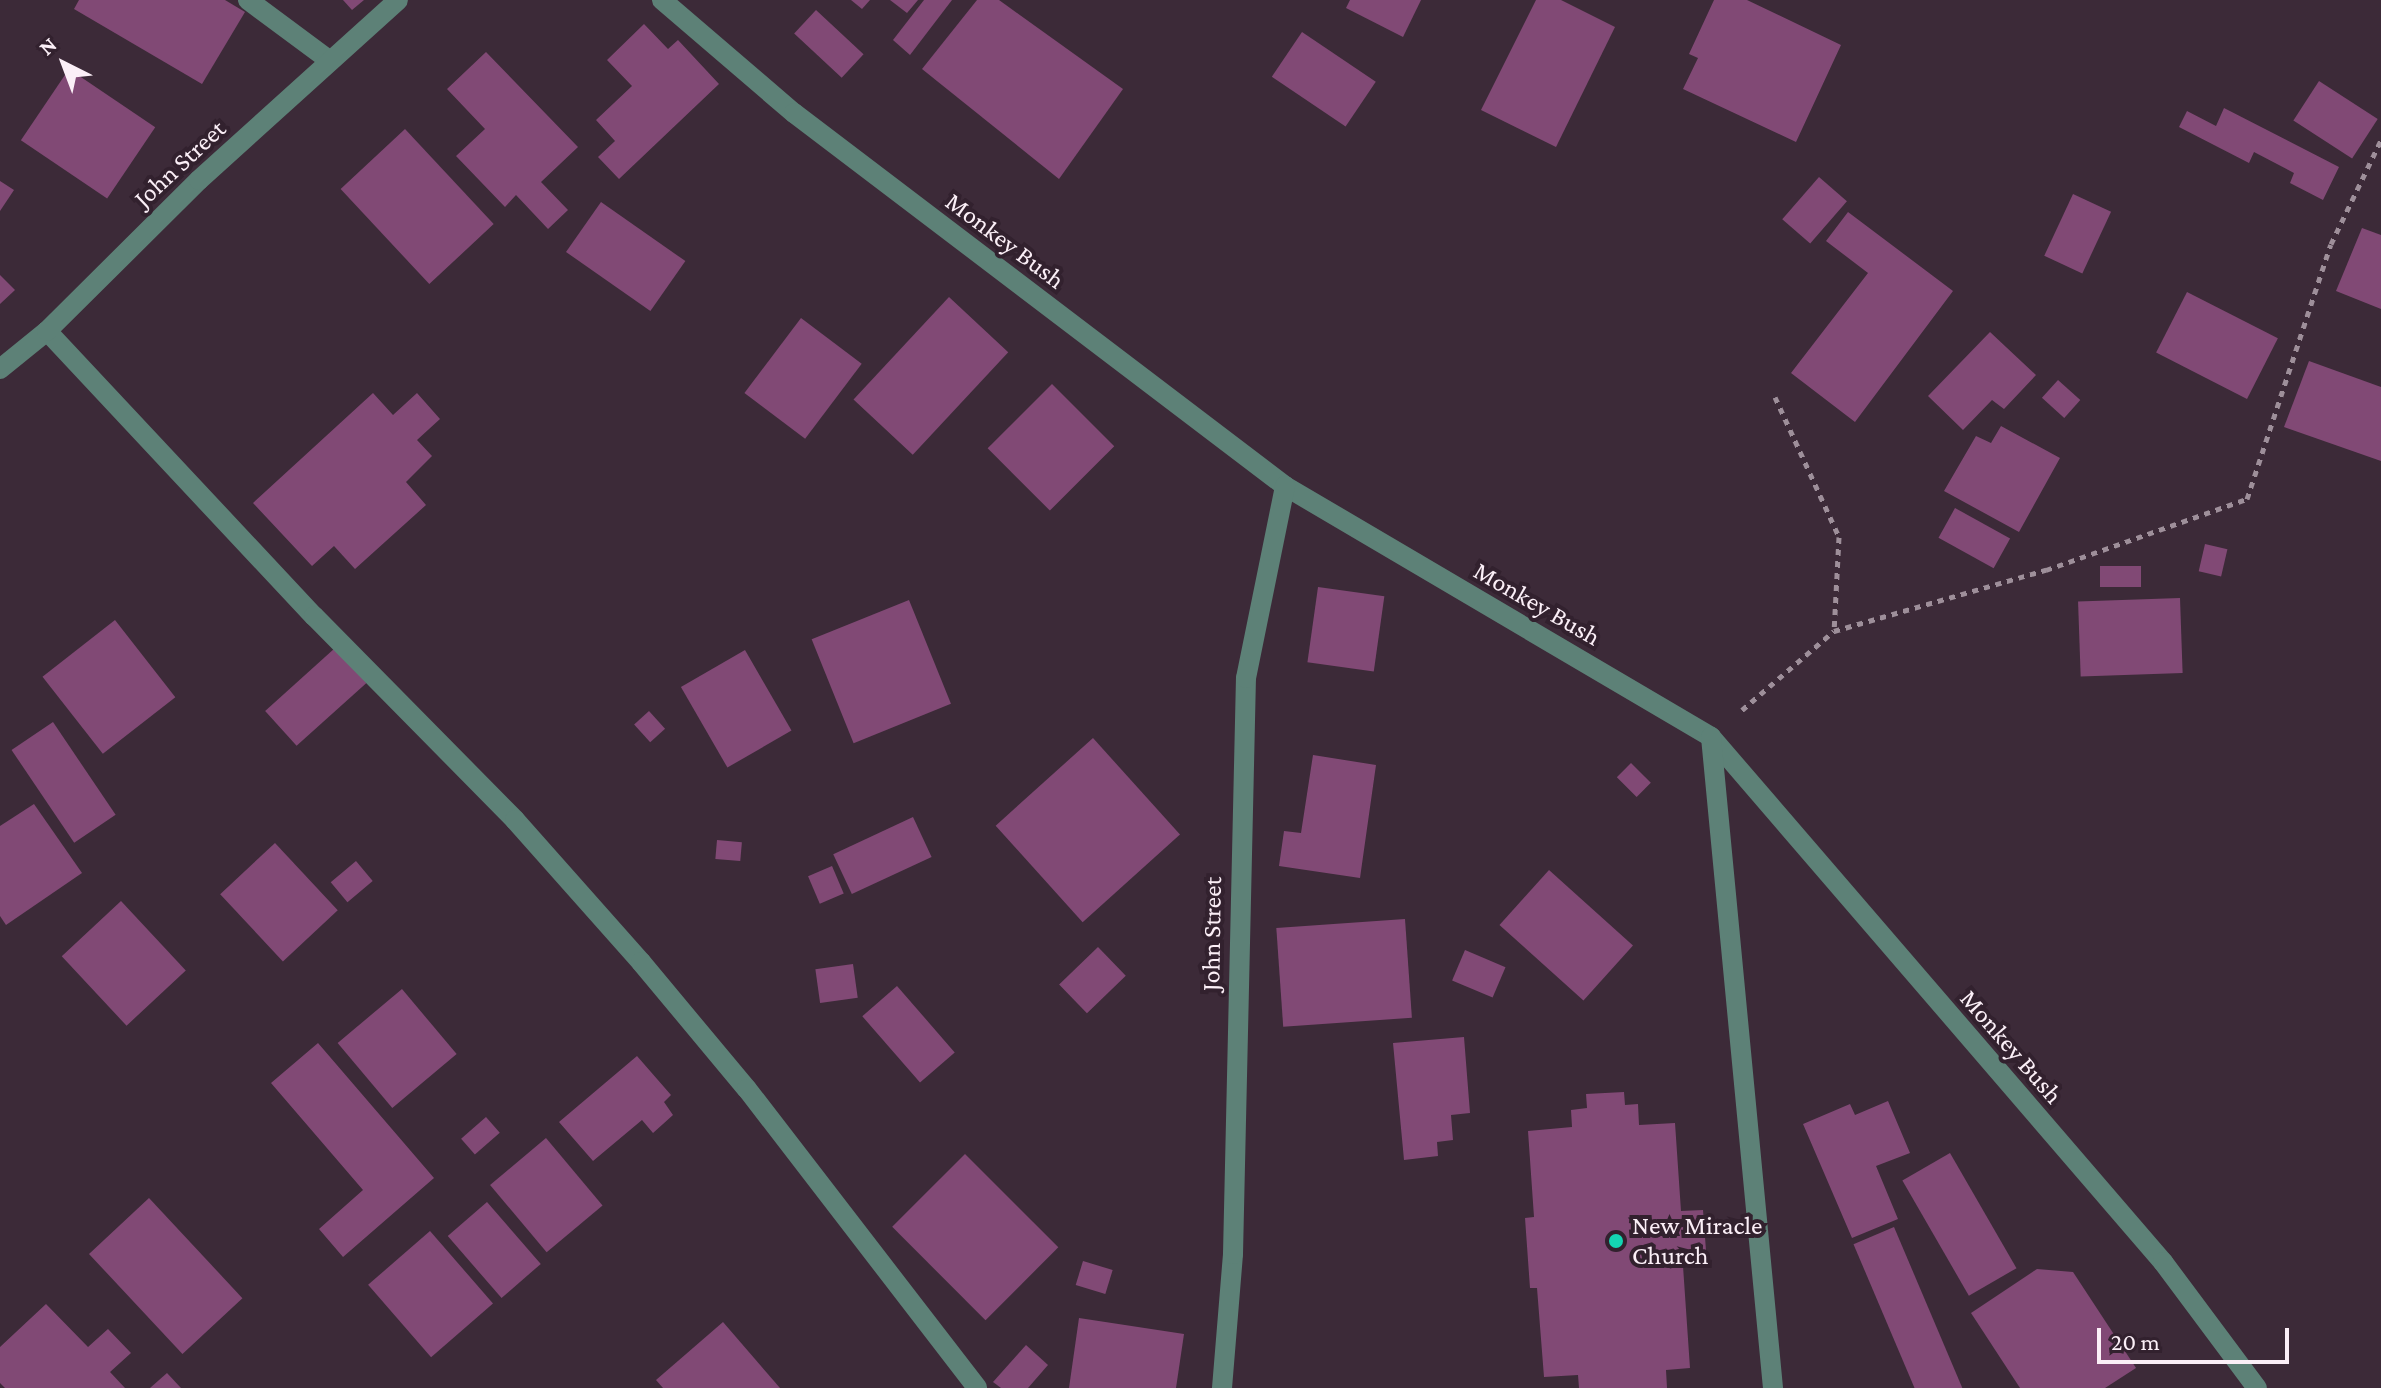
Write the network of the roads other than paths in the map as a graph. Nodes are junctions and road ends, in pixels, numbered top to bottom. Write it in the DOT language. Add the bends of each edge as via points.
graph roads {
  1 [pos="248,0"];
  2 [pos="398,0"];
  3 [pos="662,0"];
  4 [pos="330,61"];
  5 [pos="47,331"];
  6 [pos="0,369"];
  7 [pos="1285,486"];
  8 [pos="1711,737"];
  9 [pos="977,1388"];
  10 [pos="1222,1388"];
  11 [pos="1773,1388"];
  12 [pos="2257,1388"];
  1 -- 4 [label="street"];
  2 -- 4 [label="street, John Street"];
  3 -- 7 [label="street, Monkey Bush" via="794,113"];
  4 -- 5 [label="street, John Street" via="199,180"];
  5 -- 6 [label="street, John Street"];
  5 -- 9 [label="street" via="293,595 515,820 641,962 747,1089"];
  7 -- 8 [label="street, Monkey Bush"];
  7 -- 10 [label="street, John Street" via="1246,678 1233,1254"];
  8 -- 11 [label="street"];
  8 -- 12 [label="street, Monkey Bush" via="2163,1262"];
}
